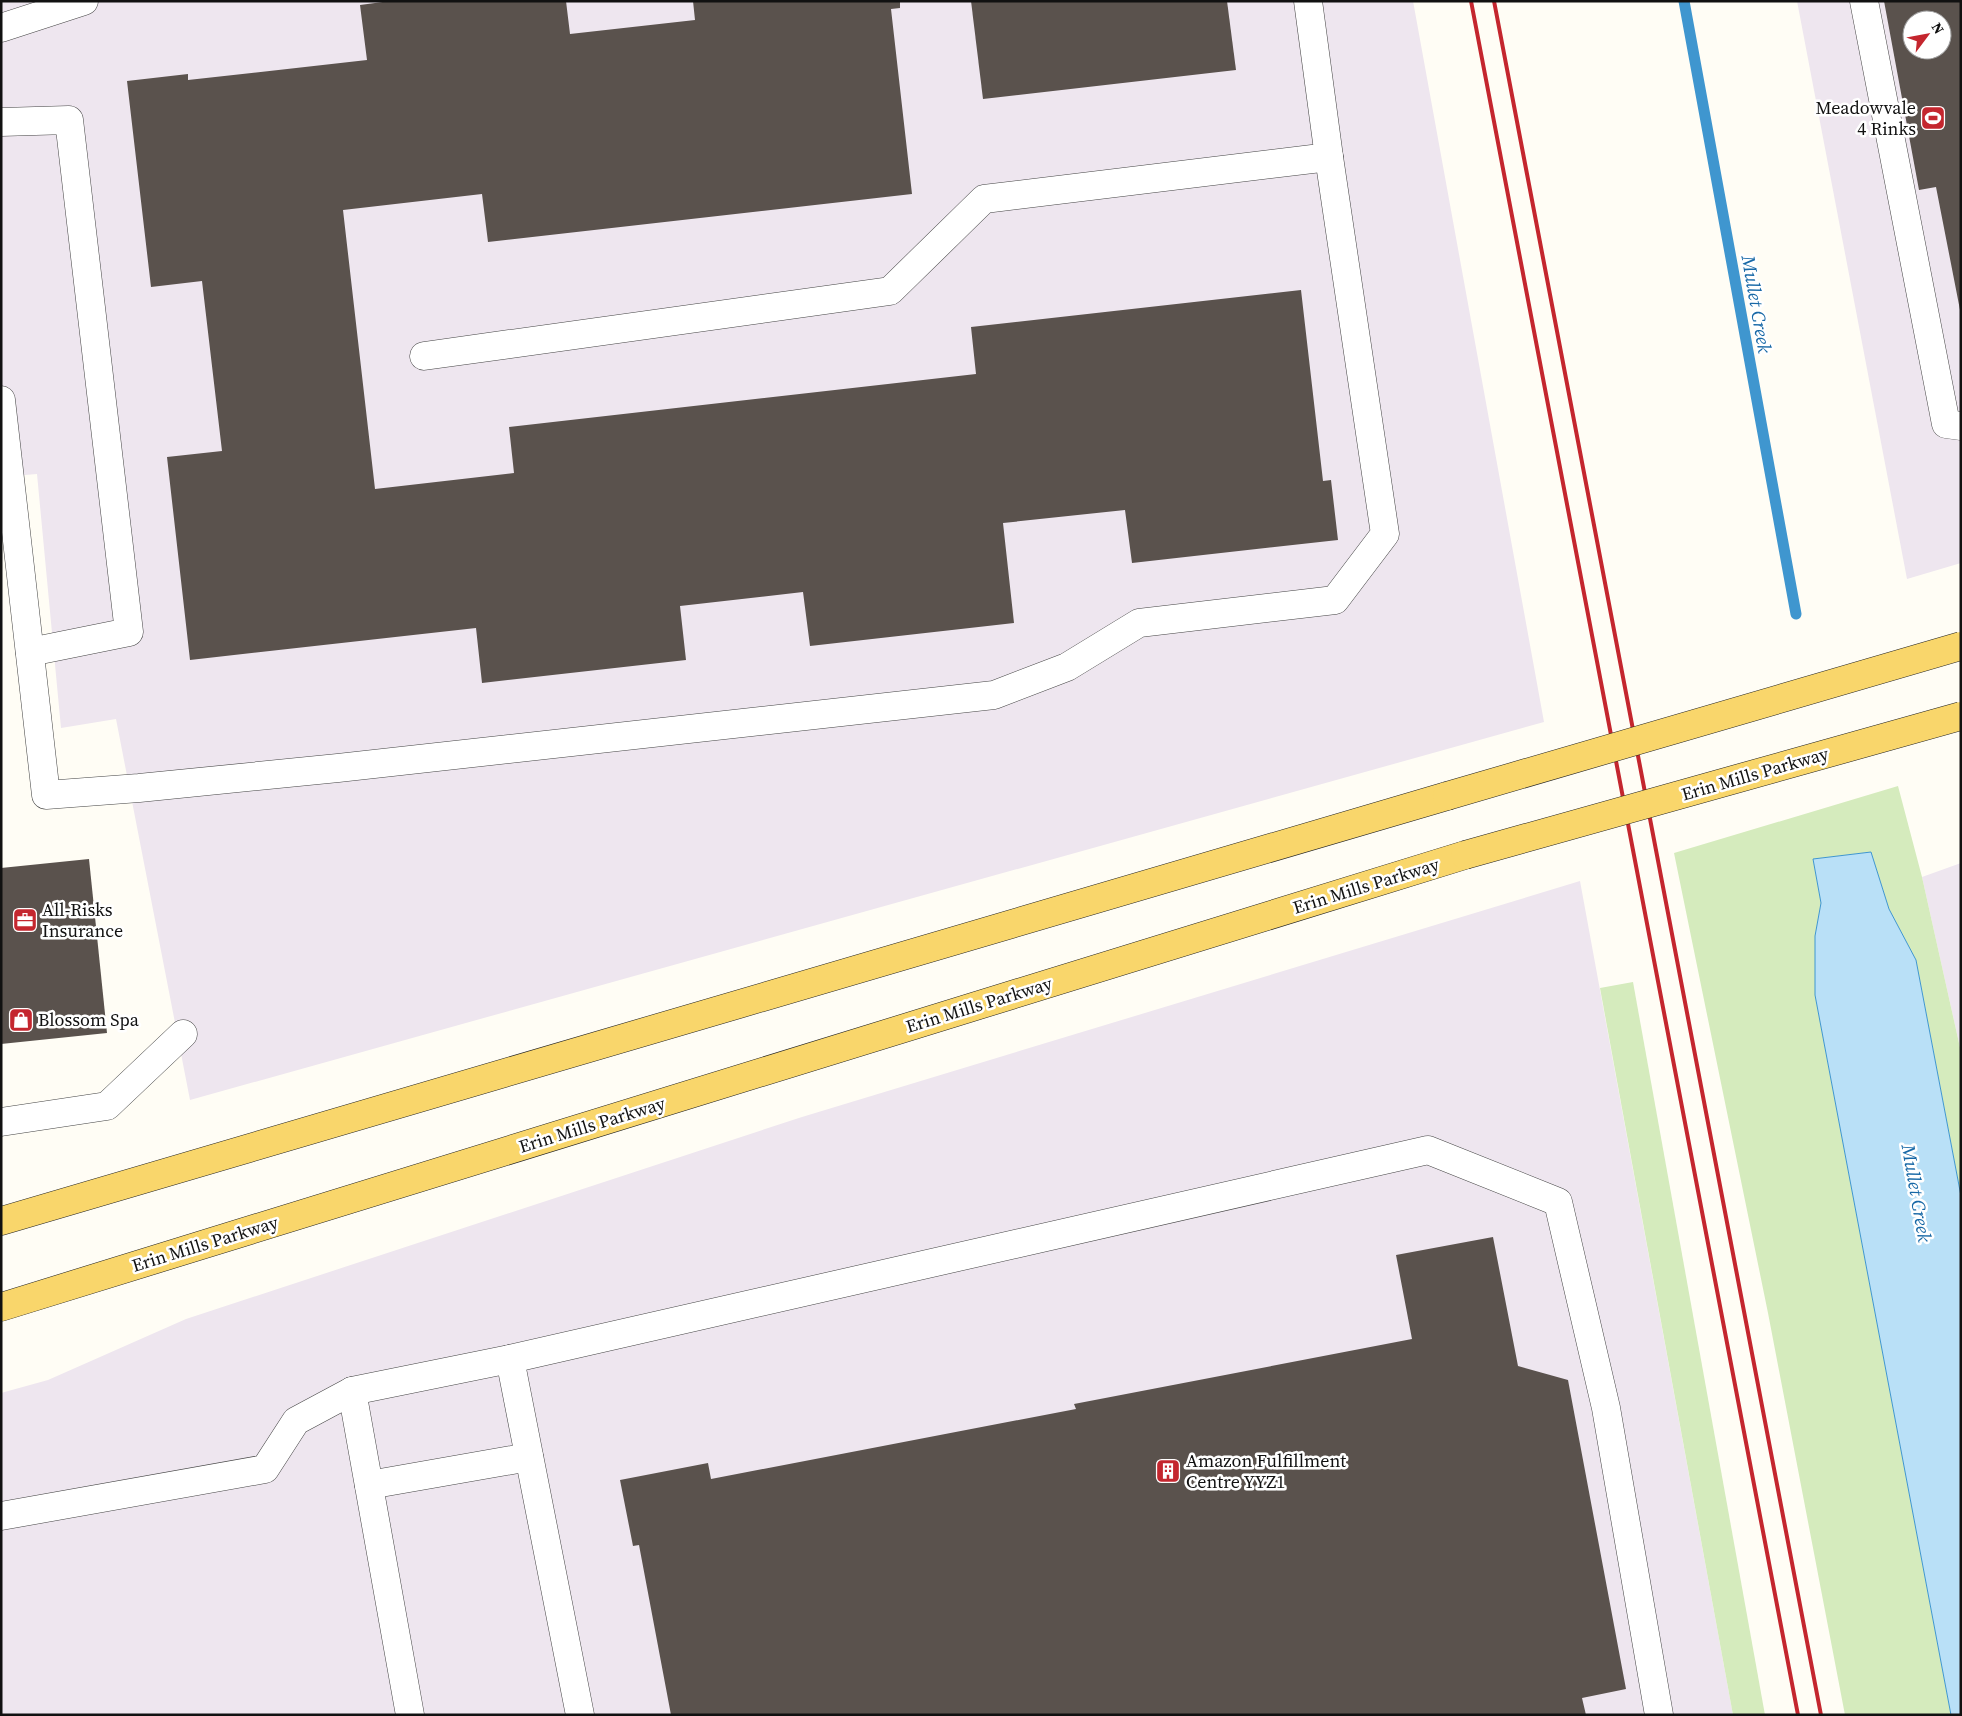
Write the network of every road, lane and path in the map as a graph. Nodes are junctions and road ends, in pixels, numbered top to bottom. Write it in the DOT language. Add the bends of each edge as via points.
graph roads {
  1 [pos="84,1"];
  2 [pos="1308,1"];
  3 [pos="1864,1"];
  4 [pos="1,28"];
  5 [pos="1,122"];
  6 [pos="1329,156"];
  7 [pos="424,356"];
  8 [pos="1,400"];
  9 [pos="1961,426"];
  10 [pos="7,508"];
  11 [pos="1961,646"];
  12 [pos="30,652"];
  13 [pos="1961,716"];
  14 [pos="183,1034"];
  15 [pos="1,1122"];
  16 [pos="1,1221"];
  17 [pos="1,1307"];
  18 [pos="510,1360"];
  19 [pos="352,1391"];
  20 [pos="530,1457"];
  21 [pos="369,1485"];
  22 [pos="1,1516"];
  23 [pos="410,1715"];
  24 [pos="580,1715"];
  25 [pos="1658,1715"];
  1 -- 4 [label="lane"];
  2 -- 6 [label="lane"];
  3 -- 9 [label="lane" via="1946,424"];
  5 -- 12 [label="lane" via="69,120 129,632"];
  6 -- 7 [label="lane" via="984,199 890,290"];
  6 -- 12 [label="lane" via="1385,534 1335,600 1140,623 1067,667 994,695 299,772 46,795"];
  8 -- 10 [label="lane"];
  10 -- 12 [label="lane"];
  11 -- 16 [label="main road, bridge"];
  13 -- 17 [label="main road, Erin Mills Parkway, bridge" via="1465,855"];
  14 -- 15 [label="lane" via="107,1106"];
  18 -- 19 [label="lane"];
  18 -- 20 [label="lane"];
  18 -- 25 [label="lane" via="1428,1150 1558,1202 1606,1408"];
  19 -- 21 [label="lane"];
  19 -- 22 [label="lane" via="296,1421 265,1469"];
  20 -- 21 [label="lane"];
  20 -- 24 [label="lane"];
  21 -- 23 [label="lane"];
}
